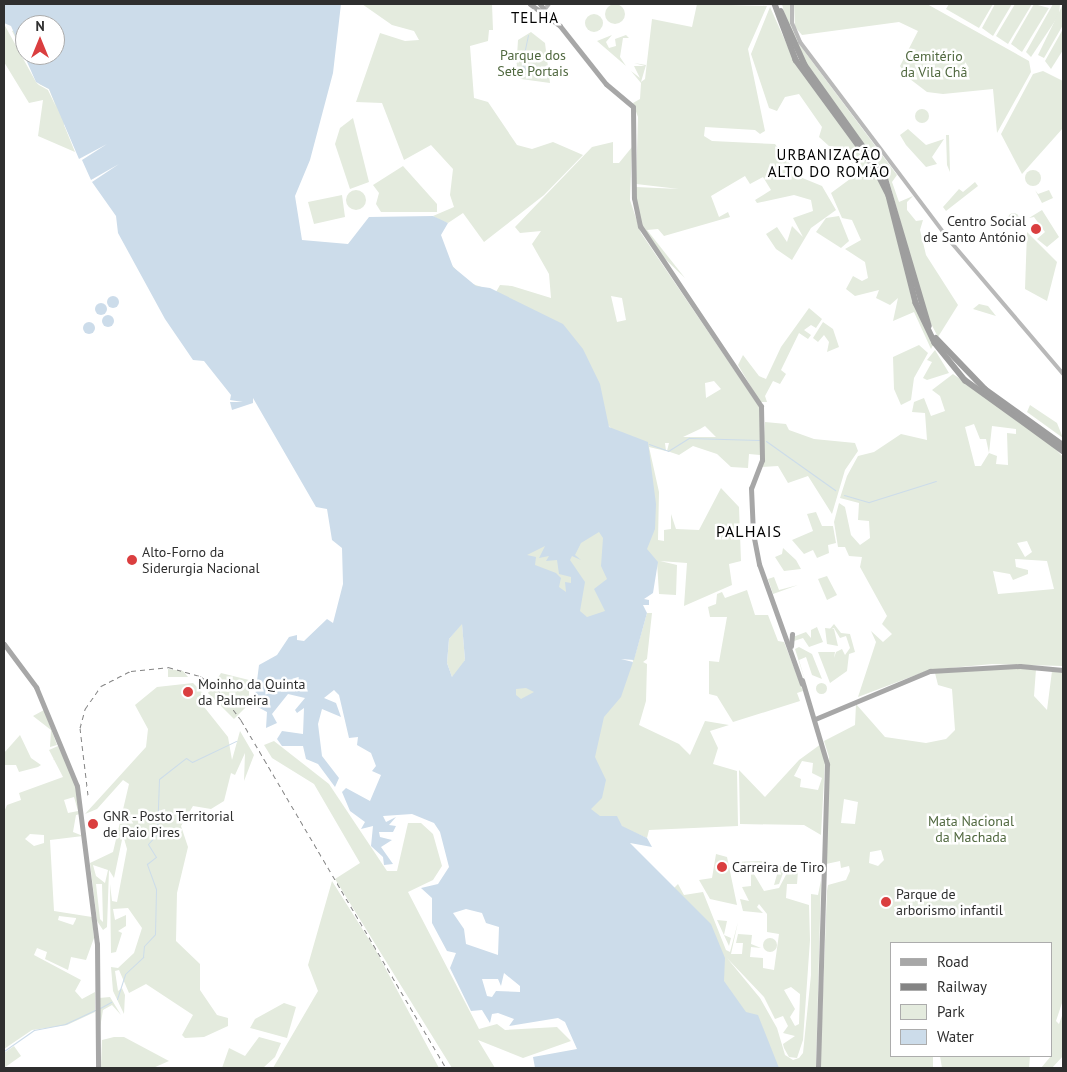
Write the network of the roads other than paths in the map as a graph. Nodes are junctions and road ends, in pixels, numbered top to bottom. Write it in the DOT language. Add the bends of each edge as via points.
graph roads {
  1 [pos="530,4"];
  2 [pos="792,4"];
  3 [pos="779,5"];
  4 [pos="544,8"];
  5 [pos="1063,374"];
  6 [pos="1063,445"];
  7 [pos="1063,451"];
  8 [pos="770,596"];
  9 [pos="784,628"];
  10 [pos="4,644"];
  11 [pos="791,646"];
  12 [pos="1063,669"];
  13 [pos="802,684"];
  14 [pos="812,710"];
  15 [pos="824,715"];
  16 [pos="815,718"];
  17 [pos="818,729"];
  18 [pos="98,1068"];
  19 [pos="818,1068"];
  1 -- 4 [label="main road"];
  2 -- 5 [label="main road" via="792,18 800,42 1012,318"];
  3 -- 6 [label="highway" via="805,65 885,177 902,223 921,308 936,338 984,389"];
  3 -- 7 [label="highway" via="796,60 866,156 889,196 916,303 935,343 966,380"];
  4 -- 8 [label="main road" via="606,84 633,107 634,198 640,226 761,406 762,460 751,488 752,523"];
  8 -- 9 [label="main road"];
  8 -- 13 [label="main road"];
  9 -- 11 [label="main road"];
  9 -- 11 [label="main road" via="792,633"];
  10 -- 18 [label="main road" via="32,680 72,772 84,827 97,944"];
  11 -- 13 [label="main road"];
  12 -- 15 [label="main road" via="941,670"];
  13 -- 14 [label="main road"];
  14 -- 15 [label="main road"];
  14 -- 16 [label="main road"];
  15 -- 16 [label="main road"];
  15 -- 17 [label="main road"];
  16 -- 17 [label="main road"];
  17 -- 19 [label="main road" via="827,769"];
}
